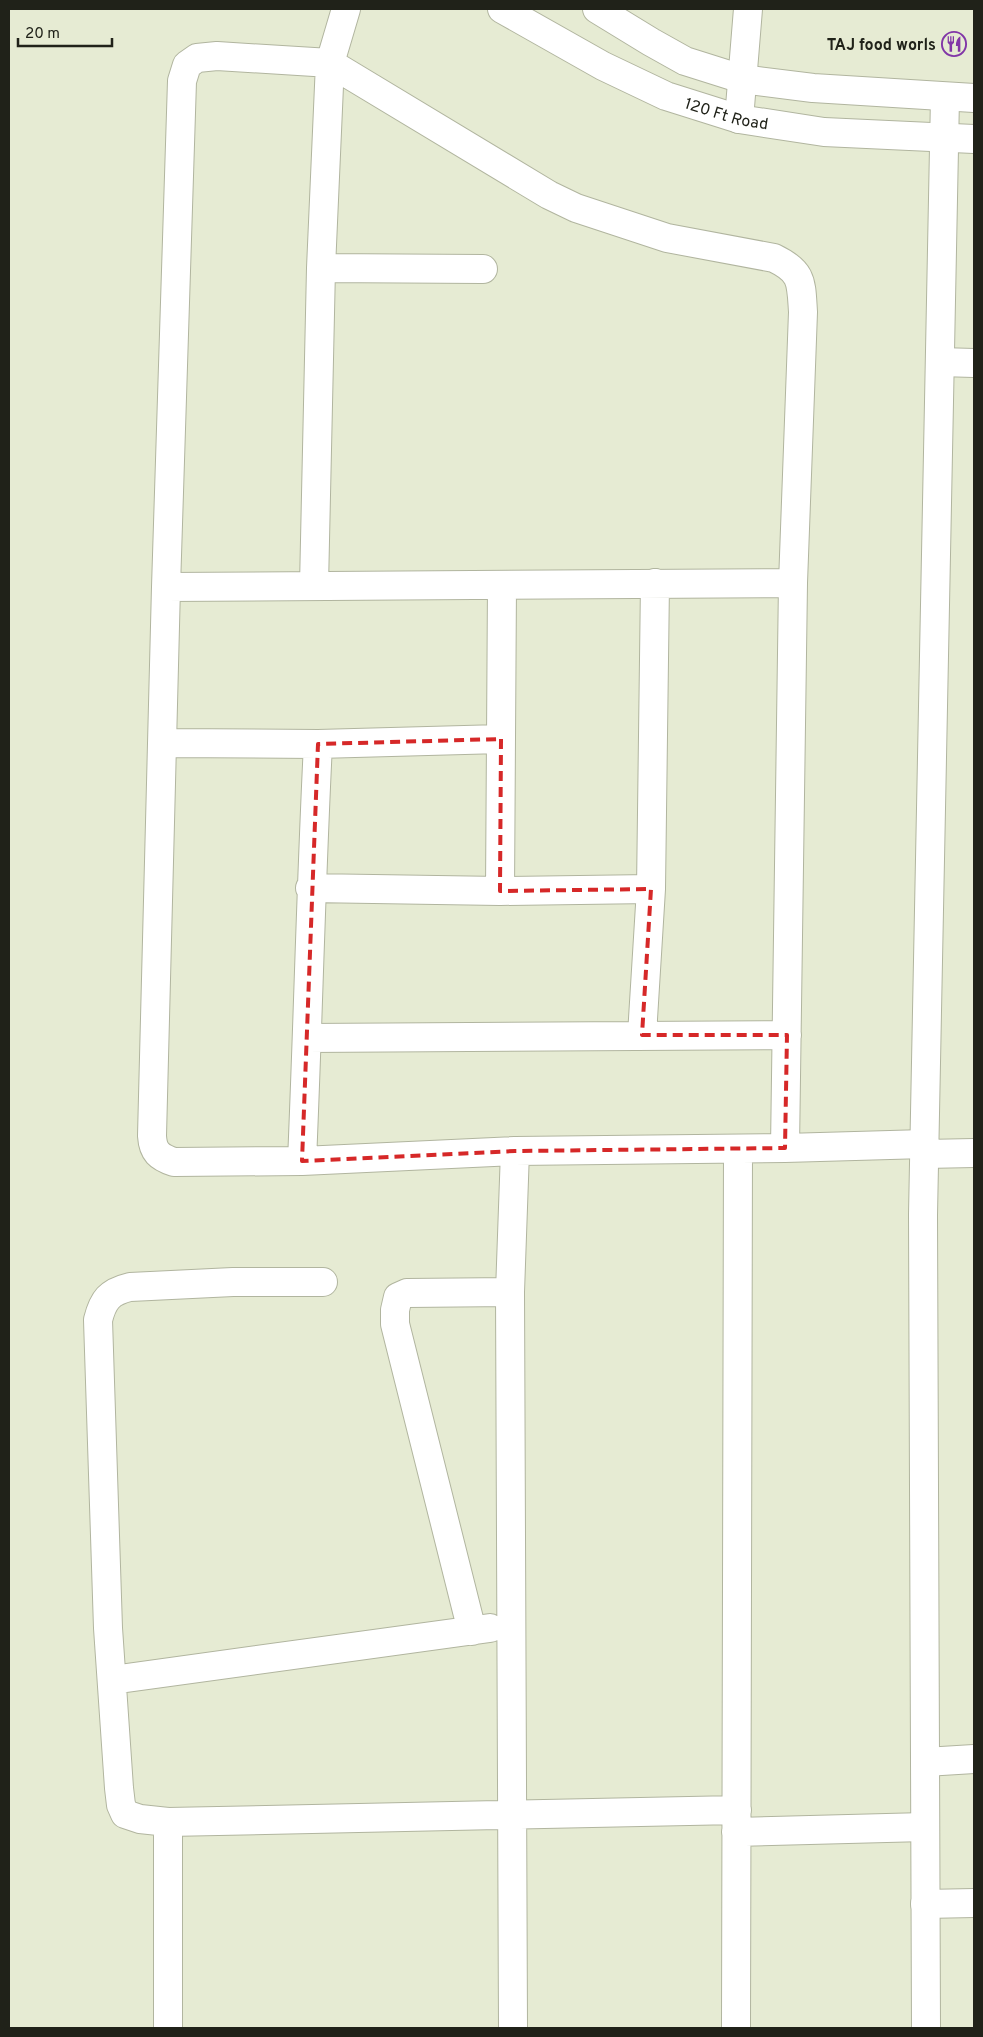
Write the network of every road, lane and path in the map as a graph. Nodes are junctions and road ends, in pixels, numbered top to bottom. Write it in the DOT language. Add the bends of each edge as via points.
graph roads {
  1 [pos="346,9"];
  2 [pos="502,9"];
  3 [pos="597,9"];
  4 [pos="748,9"];
  5 [pos="330,63"];
  6 [pos="742,79"];
  7 [pos="945,97"];
  8 [pos="974,98"];
  9 [pos="739,119"];
  10 [pos="944,138"];
  11 [pos="974,140"];
  12 [pos="321,268"];
  13 [pos="483,269"];
  14 [pos="940,362"];
  15 [pos="974,363"];
  16 [pos="793,582"];
  17 [pos="655,583"];
  18 [pos="502,585"];
  19 [pos="314,586"];
  20 [pos="166,587"];
  21 [pos="502,739"];
  22 [pos="162,744"];
  23 [pos="318,744"];
  24 [pos="310,888"];
  25 [pos="651,889"];
  26 [pos="500,891"];
  27 [pos="642,1035"];
  28 [pos="787,1035"];
  29 [pos="307,1038"];
  30 [pos="785,1148"];
  31 [pos="738,1149"];
  32 [pos="925,1149"];
  33 [pos="515,1151"];
  34 [pos="974,1154"];
  35 [pos="302,1161"];
  36 [pos="322,1282"];
  37 [pos="510,1292"];
  38 [pos="511,1625"];
  39 [pos="472,1631"];
  40 [pos="112,1680"];
  41 [pos="974,1759"];
  42 [pos="925,1762"];
  43 [pos="512,1815"];
  44 [pos="737,1821"];
  45 [pos="168,1822"];
  46 [pos="926,1827"];
  47 [pos="974,1903"];
  48 [pos="926,1904"];
  49 [pos="168,2028"];
  50 [pos="513,2028"];
  51 [pos="736,2028"];
  52 [pos="926,2028"];
  1 -- 5 [label="street"];
  2 -- 9 [label="street, 120 Ft Road" via="612,71 666,96"];
  3 -- 6 [label="street" via="685,61"];
  4 -- 6 [label="street"];
  5 -- 12 [label="street"];
  5 -- 16 [label="street" via="576,208 667,238 774,258 790,266 801,288 803,312"];
  5 -- 20 [label="street" via="217,56 197,58 187,65 182,81"];
  6 -- 7 [label="street" via="813,88"];
  6 -- 9 [label="street"];
  7 -- 8 [label="street"];
  7 -- 10 [label="street"];
  9 -- 10 [label="street, 120 Ft Road" via="824,132"];
  10 -- 11 [label="street, 120 Ft Road"];
  10 -- 14 [label="street"];
  12 -- 13 [label="street"];
  12 -- 19 [label="street"];
  14 -- 15 [label="street"];
  14 -- 32 [label="street"];
  16 -- 17 [label="street"];
  16 -- 28 [label="street"];
  17 -- 18 [label="street"];
  17 -- 25 [label="street"];
  18 -- 19 [label="street"];
  18 -- 21 [label="street"];
  19 -- 20 [label="street"];
  20 -- 22 [label="street"];
  21 -- 23 [label="street"];
  21 -- 26 [label="street"];
  22 -- 23 [label="street"];
  22 -- 35 [label="street" via="153,1145 163,1159 174,1162"];
  23 -- 24 [label="street"];
  24 -- 26 [label="street"];
  24 -- 29 [label="street"];
  25 -- 26 [label="street"];
  25 -- 27 [label="street"];
  27 -- 28 [label="street"];
  27 -- 29 [label="street"];
  28 -- 30 [label="street"];
  29 -- 35 [label="street"];
  30 -- 31 [label="street"];
  30 -- 32 [label="street"];
  31 -- 33 [label="street"];
  31 -- 44 [label="street"];
  32 -- 34 [label="street"];
  32 -- 42 [label="street"];
  33 -- 35 [label="street"];
  33 -- 37 [label="street"];
  36 -- 40 [label="street" via="130,1287 117,1290 101,1307 98,1320"];
  37 -- 38 [label="street"];
  37 -- 39 [label="street" via="407,1293 398,1297 395,1310 395,1324"];
  38 -- 39 [label="street"];
  38 -- 43 [label="street"];
  39 -- 40 [label="street"];
  40 -- 45 [label="street" via="121,1804 125,1814"];
  41 -- 42 [label="street"];
  42 -- 46 [label="street"];
  43 -- 44 [label="street"];
  43 -- 45 [label="street"];
  43 -- 50 [label="street"];
  44 -- 46 [label="street"];
  44 -- 51 [label="street"];
  45 -- 49 [label="street"];
  46 -- 48 [label="street"];
  47 -- 48 [label="street"];
  48 -- 52 [label="street"];
}
